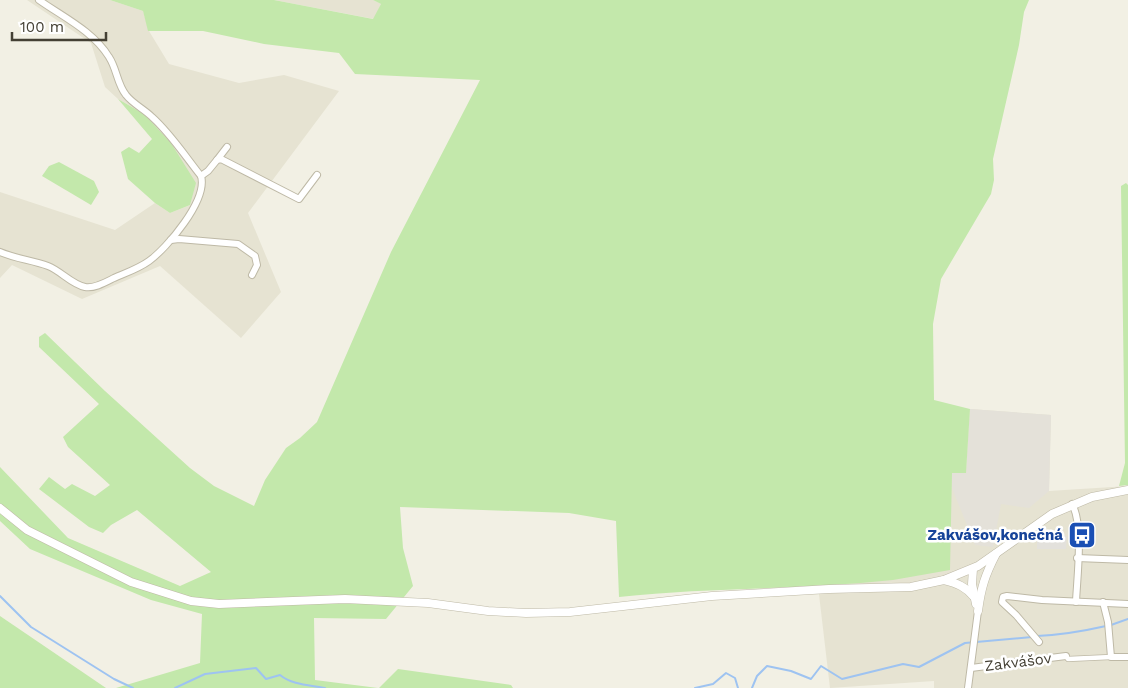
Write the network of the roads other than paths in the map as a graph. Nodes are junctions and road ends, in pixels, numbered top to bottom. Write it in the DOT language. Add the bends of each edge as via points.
graph roads {
  1 [pos="39,0"];
  2 [pos="227,146"];
  3 [pos="217,160"];
  4 [pos="317,175"];
  5 [pos="201,176"];
  6 [pos="170,240"];
  7 [pos="0,252"];
  8 [pos="252,275"];
  9 [pos="1128,490"];
  10 [pos="1072,504"];
  11 [pos="0,508"];
  12 [pos="998,552"];
  13 [pos="1078,558"];
  14 [pos="1128,560"];
  15 [pos="973,569"];
  16 [pos="944,580"];
  17 [pos="981,588"];
  18 [pos="975,599"];
  19 [pos="1076,602"];
  20 [pos="1102,602"];
  21 [pos="1128,604"];
  22 [pos="978,611"];
  23 [pos="1039,642"];
  24 [pos="1066,656"];
  25 [pos="1110,657"];
  26 [pos="1128,658"];
  27 [pos="971,668"];
  28 [pos="968,688"];
  1 -- 5 [label="street" via="94,38 111,59 125,94 152,116"];
  2 -- 3 [label="street"];
  3 -- 4 [label="street" via="225,160 299,199"];
  3 -- 5 [label="street"];
  5 -- 6 [label="street" via="203,183 196,206"];
  6 -- 7 [label="street" via="147,263 86,288 49,266"];
  6 -- 8 [label="street" via="238,244 255,256 257,265"];
  9 -- 10 [label="street"];
  10 -- 12 [label="street" via="1040,521"];
  10 -- 13 [label="street" via="1079,533"];
  11 -- 16 [label="street" via="27,530 131,582 190,601 219,604 344,599 428,603 488,611 570,612 712,596 911,587"];
  12 -- 15 [label="street"];
  12 -- 17 [label="street"];
  13 -- 14 [label="street"];
  13 -- 19 [label="street"];
  15 -- 16 [label="street"];
  15 -- 17 [label="street"];
  15 -- 18 [label="street"];
  16 -- 18 [label="street" via="964,587"];
  17 -- 22 [label="street"];
  18 -- 22 [label="street"];
  19 -- 20 [label="street, Zakvášov"];
  19 -- 23 [label="street, Zakvášov" via="1002,598 1002,602"];
  20 -- 21 [label="street, Zakvášov"];
  20 -- 25 [label="street" via="1108,622"];
  22 -- 27 [label="street, Zakvášov"];
  24 -- 25 [label="street" via="1068,659"];
  24 -- 27 [label="street, Zakvášov"];
  25 -- 26 [label="street"];
  27 -- 28 [label="street, Zakvášov"];
}
